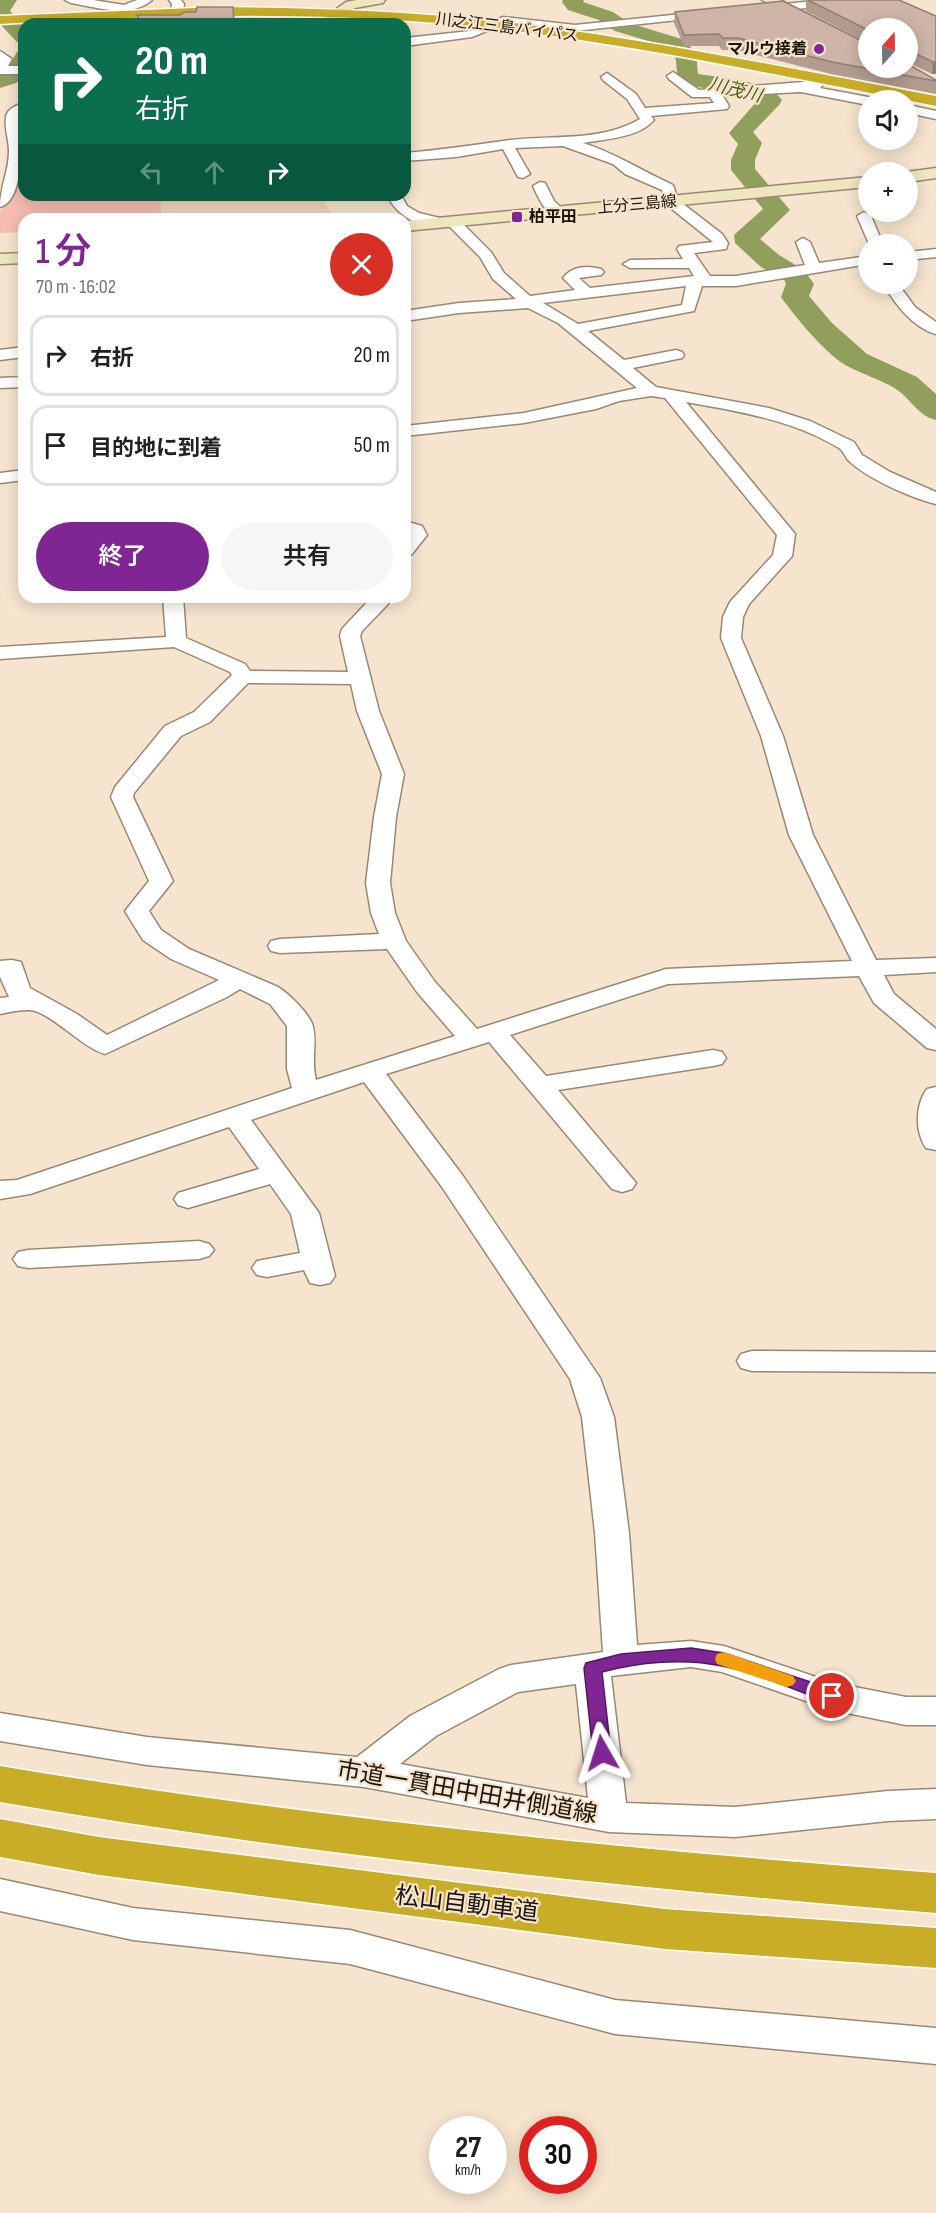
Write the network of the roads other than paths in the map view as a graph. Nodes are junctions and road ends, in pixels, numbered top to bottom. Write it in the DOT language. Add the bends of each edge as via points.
graph roads {
  1 [pos="71,0"];
  2 [pos="146,0"];
  3 [pos="378,0"];
  4 [pos="769,0"];
  5 [pos="859,0"];
  6 [pos="783,7"];
  7 [pos="178,10"];
  8 [pos="518,10"];
  9 [pos="334,16"];
  10 [pos="65,18"];
  11 [pos="357,18"];
  12 [pos="18,21"];
  13 [pos="0,22"];
  14 [pos="411,23"];
  15 [pos="533,24"];
  16 [pos="481,29"];
  17 [pos="411,41"];
  18 [pos="858,45"];
  19 [pos="565,46"];
  20 [pos="0,55"];
  21 [pos="705,61"];
  22 [pos="18,70"];
  23 [pos="673,76"];
  24 [pos="607,77"];
  25 [pos="818,84"];
  26 [pos="801,88"];
  27 [pos="858,92"];
  28 [pos="714,93"];
  29 [pos="858,99"];
  30 [pos="936,101"];
  31 [pos="918,104"];
  32 [pos="936,108"];
  33 [pos="13,111"];
  34 [pos="918,111"];
  35 [pos="641,112"];
  36 [pos="936,115"];
  37 [pos="566,143"];
  38 [pos="507,145"];
  39 [pos="411,157"];
  40 [pos="0,161"];
  41 [pos="16,161"];
  42 [pos="18,172"];
  43 [pos="936,173"];
  44 [pos="523,174"];
  45 [pos="918,176"];
  46 [pos="18,178"];
  47 [pos="858,183"];
  48 [pos="540,186"];
  49 [pos="397,201"];
  50 [pos="672,202"];
  51 [pos="0,203"];
  52 [pos="560,212"];
  53 [pos="406,213"];
  54 [pos="411,216"];
  55 [pos="448,223"];
  56 [pos="411,226"];
  57 [pos="803,242"];
  58 [pos="936,253"];
  59 [pos="918,255"];
  60 [pos="18,258"];
  61 [pos="0,259"];
  62 [pos="858,261"];
  63 [pos="694,263"];
  64 [pos="845,263"];
  65 [pos="630,264"];
  66 [pos="858,265"];
  67 [pos="814,268"];
  68 [pos="596,272"];
  69 [pos="700,281"];
  70 [pos="586,292"];
  71 [pos="898,294"];
  72 [pos="528,302"];
  73 [pos="411,315"];
  74 [pos="574,329"];
  75 [pos="936,329"];
  76 [pos="18,353"];
  77 [pos="0,355"];
  78 [pos="676,356"];
  79 [pos="620,366"];
  80 [pos="18,382"];
  81 [pos="0,383"];
  82 [pos="661,393"];
  83 [pos="411,430"];
  84 [pos="18,476"];
  85 [pos="0,478"];
  86 [pos="936,499"];
  87 [pos="411,528"];
  88 [pos="411,543"];
  89 [pos="173,603"];
  90 [pos="378,603"];
  91 [pos="176,641"];
  92 [pos="0,653"];
  93 [pos="242,677"];
  94 [pos="359,678"];
  95 [pos="394,941"];
  96 [pos="280,946"];
  97 [pos="936,965"];
  98 [pos="869,967"];
  99 [pos="0,969"];
  100 [pos="237,979"];
  101 [pos="34,1001"];
  102 [pos="0,1006"];
  103 [pos="484,1037"];
  104 [pos="936,1042"];
  105 [pos="713,1058"];
  106 [pos="370,1071"];
  107 [pos="538,1085"];
  108 [pos="306,1092"];
  109 [pos="936,1095"];
  110 [pos="235,1116"];
  111 [pos="936,1142"];
  112 [pos="276,1173"];
  113 [pos="622,1183"];
  114 [pos="0,1190"];
  115 [pos="188,1199"];
  116 [pos="199,1250"];
  117 [pos="28,1259"];
  118 [pos="267,1268"];
  119 [pos="752,1361"];
  120 [pos="936,1362"];
  121 [pos="607,1664"];
  122 [pos="936,1711"];
  123 [pos="0,1726"];
  124 [pos="364,1772"];
  125 [pos="0,1784"];
  126 [pos="936,1804"];
  127 [pos="609,1817"];
  128 [pos="0,1838"];
  129 [pos="936,1893"];
  130 [pos="0,1896"];
  131 [pos="936,1948"];
  132 [pos="936,2046"];
  1 -- 2 [label="street" via="124,8"];
  3 -- 9 [label="main road" via="351,5"];
  4 -- 6 [label="main road"];
  5 -- 6 [label="street"];
  6 -- 15 [label="street" via="575,28"];
  6 -- 18 [label="main road"];
  7 -- 9 [label="highway, 川之江三島バイパス"];
  7 -- 10 [label="highway, 川之江三島バイパス"];
  8 -- 15 [label="street"];
  9 -- 11 [label="highway, 川之江三島バイパス"];
  12 -- 13 [label="highway, 川之江三島バイパス"];
  14 -- 16 [label="highway, 川之江三島バイパス"];
  15 -- 16 [label="street" via="503,20"];
  16 -- 17 [label="street"];
  16 -- 19 [label="street"];
  16 -- 21 [label="highway, 川之江三島バイパス"];
  20 -- 22 [label="street" via="6,59 0,70"];
  21 -- 25 [label="highway, 川之江三島バイパス"];
  21 -- 30 [label="highway, 川之江三島バイパス"];
  23 -- 28 [label="street" via="696,94"];
  24 -- 35 [label="street" via="633,97"];
  25 -- 26 [label="street"];
  25 -- 27 [label="highway, 川之江三島バイパス"];
  26 -- 28 [label="street"];
  26 -- 29 [label="street"];
  28 -- 35 [label="street" via="723,106"];
  31 -- 32 [label="highway"];
  33 -- 41 [label="street"];
  34 -- 36 [label="street"];
  35 -- 37 [label="street" via="648,120 631,130"];
  37 -- 38 [label="street"];
  37 -- 50 [label="street" via="618,160 630,171 668,188"];
  38 -- 39 [label="street"];
  38 -- 44 [label="street"];
  40 -- 41 [label="street"];
  41 -- 42 [label="street"];
  43 -- 45 [label="main road"];
  46 -- 51 [label="street"];
  47 -- 50 [label="main road, 上分三島線"];
  48 -- 52 [label="street" via="548,203"];
  49 -- 53 [label="street"];
  50 -- 52 [label="main road, 上分三島線"];
  50 -- 63 [label="street" via="722,243 684,249"];
  52 -- 55 [label="main road, 上分三島線"];
  54 -- 55 [label="street"];
  55 -- 56 [label="main road, 上分三島線"];
  55 -- 72 [label="street" via="486,255 498,276"];
  57 -- 67 [label="street"];
  58 -- 59 [label="street"];
  60 -- 61 [label="main road"];
  62 -- 64 [label="street"];
  63 -- 65 [label="street"];
  63 -- 69 [label="street"];
  64 -- 66 [label="street"];
  64 -- 67 [label="street"];
  67 -- 69 [label="street" via="735,281"];
  68 -- 70 [label="street" via="574,273 571,278"];
  69 -- 70 [label="street"];
  69 -- 74 [label="street" via="689,308"];
  70 -- 72 [label="street"];
  71 -- 75 [label="street" via="909,310"];
  72 -- 73 [label="street"];
  72 -- 74 [label="street"];
  74 -- 79 [label="street"];
  76 -- 77 [label="street"];
  78 -- 79 [label="street"];
  79 -- 82 [label="street"];
  80 -- 81 [label="street"];
  82 -- 83 [label="street" via="615,396 596,404 524,418"];
  82 -- 86 [label="street" via="759,411 804,426 848,446 855,458 884,476"];
  82 -- 98 [label="street" via="786,534 782,556 740,602 733,617 731,638 772,736 801,835"];
  84 -- 85 [label="street"];
  87 -- 88 [label="street" via="418,535"];
  89 -- 91 [label="street"];
  90 -- 94 [label="street" via="350,632"];
  91 -- 92 [label="street"];
  91 -- 93 [label="street" via="238,668"];
  93 -- 94 [label="street"];
  93 -- 100 [label="street" via="202,717 173,731 122,797 161,881 139,906 142,922 152,935 180,954"];
  94 -- 95 [label="street" via="393,774 378,884 383,913"];
  95 -- 96 [label="street"];
  95 -- 103 [label="street" via="426,987"];
  97 -- 98 [label="street"];
  98 -- 103 [label="street" via="666,977"];
  98 -- 104 [label="street" via="883,998"];
  99 -- 101 [label="street" via="12,967 18,992"];
  100 -- 101 [label="street" via="105,1046"];
  100 -- 108 [label="street" via="269,992 300,1025 300,1069"];
  101 -- 102 [label="street"];
  103 -- 106 [label="street"];
  103 -- 107 [label="street"];
  105 -- 107 [label="street"];
  106 -- 108 [label="street"];
  106 -- 121 [label="street" via="453,1182 585,1378 598,1417 612,1533"];
  107 -- 113 [label="street"];
  108 -- 110 [label="street"];
  109 -- 111 [label="street" via="931,1125"];
  110 -- 112 [label="street"];
  110 -- 114 [label="street" via="24,1186"];
  112 -- 115 [label="street"];
  112 -- 118 [label="street" via="305,1213 318,1268"];
  116 -- 117 [label="street"];
  119 -- 120 [label="street"];
  121 -- 122 [label="street" via="691,1654 724,1659 843,1699 906,1711"];
  121 -- 124 [label="street" via="511,1679 423,1726"];
  121 -- 127 [label="street"];
  123 -- 124 [label="street, 市道一貫田中田井側道線" via="147,1751"];
  124 -- 127 [label="street, 市道一貫田中田井側道線"];
  125 -- 129 [label="highway" via="387,1842 682,1874"];
  126 -- 127 [label="street, 市道一貫田中田井側道線" via="735,1822"];
  128 -- 131 [label="highway, 松山自動車道" via="111,1858 664,1929"];
  130 -- 132 [label="street" via="134,1924 350,1947 615,2017"];
}
